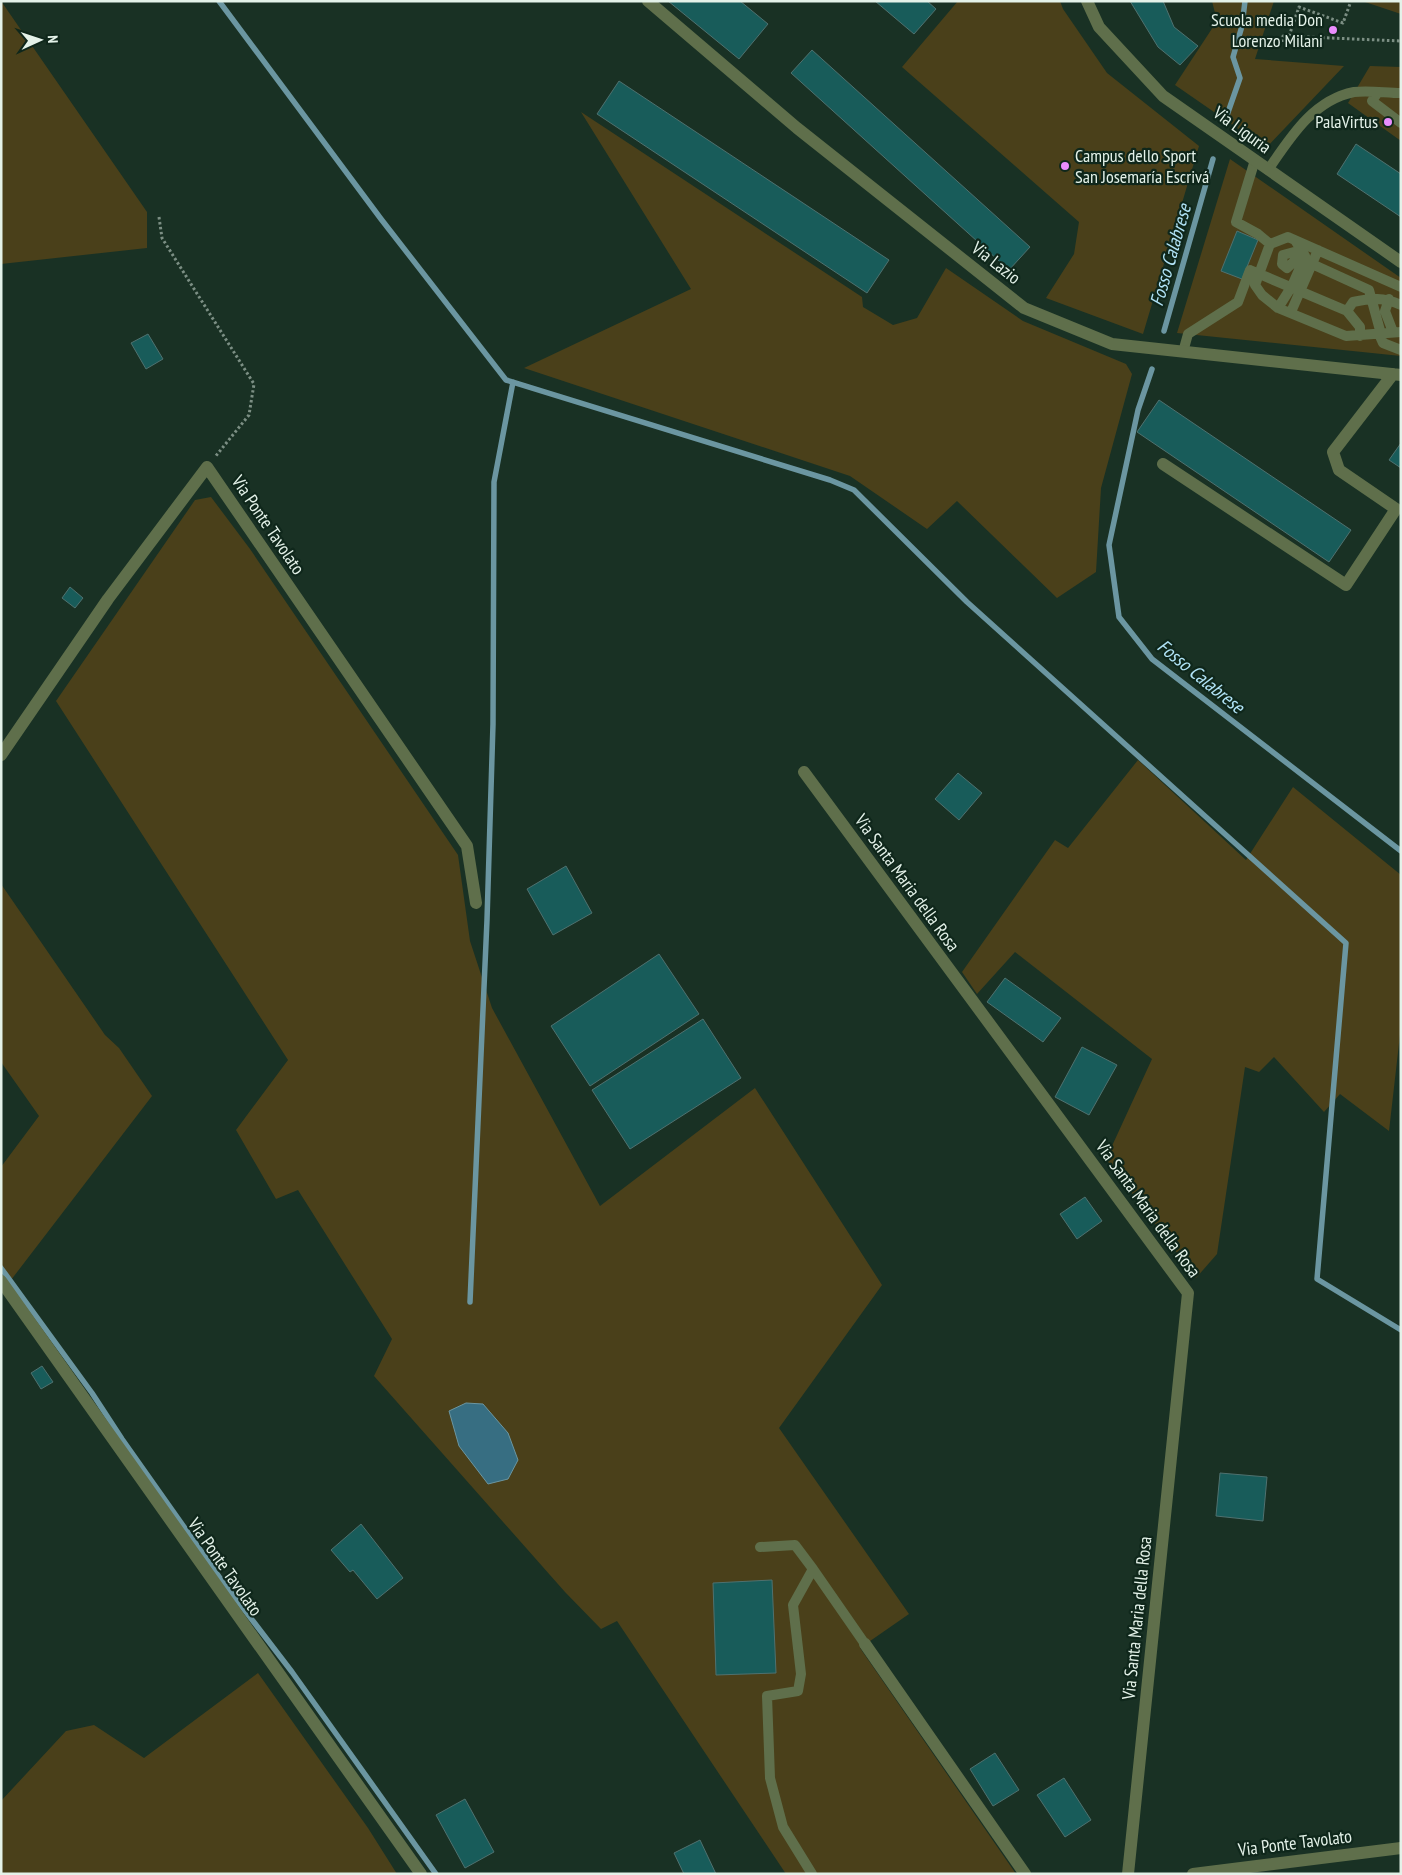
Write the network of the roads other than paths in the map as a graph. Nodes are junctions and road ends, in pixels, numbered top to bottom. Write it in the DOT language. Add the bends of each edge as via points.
graph roads {
  1 [pos="648,1"];
  2 [pos="1087,1"];
  3 [pos="1378,92"];
  4 [pos="1401,93"];
  5 [pos="1401,123"];
  6 [pos="1255,160"];
  7 [pos="1268,170"];
  8 [pos="1294,240"];
  9 [pos="1270,244"];
  10 [pos="1318,250"];
  11 [pos="1305,260"];
  12 [pos="1401,262"];
  13 [pos="1259,274"];
  14 [pos="1401,286"];
  15 [pos="1296,288"];
  16 [pos="1371,298"];
  17 [pos="1389,300"];
  18 [pos="1401,305"];
  19 [pos="1278,308"];
  20 [pos="1346,311"];
  21 [pos="1291,312"];
  22 [pos="1392,333"];
  23 [pos="1360,336"];
  24 [pos="1401,350"];
  25 [pos="1183,352"];
  26 [pos="1397,375"];
  27 [pos="1163,464"];
  28 [pos="1,754"];
  29 [pos="804,772"];
  30 [pos="476,903"];
  31 [pos="1,1281"];
  32 [pos="760,1547"];
  33 [pos="813,1570"];
  34 [pos="865,1644"];
  35 [pos="1401,1848"];
  36 [pos="421,1874"];
  37 [pos="812,1874"];
  38 [pos="1025,1874"];
  39 [pos="1128,1874"];
  40 [pos="1193,1874"];
  1 -- 25 [label="street, Via Lazio" via="797,128 1024,308 1112,344"];
  2 -- 6 [label="street, Via Liguria" via="1099,27 1163,96"];
  3 -- 4 [label="lane"];
  3 -- 5 [label="lane" via="1372,101"];
  3 -- 7 [label="lane" via="1355,92 1328,100 1299,126"];
  6 -- 7 [label="street, Via Liguria"];
  6 -- 9 [label="lane" via="1236,222"];
  7 -- 12 [label="street, Via Liguria"];
  8 -- 9 [label="lane" via="1288,237"];
  8 -- 10 [label="lane"];
  8 -- 11 [label="lane"];
  9 -- 13 [label="lane"];
  10 -- 11 [label="lane"];
  10 -- 14 [label="lane"];
  11 -- 15 [label="lane"];
  11 -- 16 [label="lane" via="1369,290"];
  13 -- 15 [label="lane"];
  13 -- 19 [label="lane" via="1254,285"];
  13 -- 25 [label="lane" via="1250,270 1238,302 1188,334"];
  15 -- 19 [label="lane"];
  15 -- 20 [label="lane"];
  15 -- 21 [label="lane"];
  16 -- 17 [label="lane"];
  16 -- 20 [label="lane" via="1353,302"];
  16 -- 22 [label="lane"];
  17 -- 18 [label="lane"];
  17 -- 22 [label="lane" via="1385,311"];
  19 -- 21 [label="lane"];
  20 -- 23 [label="lane" via="1360,327"];
  21 -- 23 [label="lane" via="1346,336"];
  22 -- 23 [label="lane"];
  22 -- 24 [label="lane" via="1384,343"];
  25 -- 26 [label="street, Via Lazio"];
  26 -- 27 [label="street" via="1333,452 1339,470 1396,509 1346,585"];
  28 -- 30 [label="street, Via Ponte Tavolato" via="108,599 207,467 467,846"];
  29 -- 39 [label="street, Via Santa Maria della Rosa" via="1188,1293"];
  31 -- 36 [label="street, Via Ponte Tavolato"];
  32 -- 33 [label="lane" via="794,1545"];
  33 -- 34 [label="lane"];
  33 -- 37 [label="lane" via="793,1604 801,1674 798,1691 766,1696 770,1778 783,1827"];
  34 -- 38 [label="street"];
  35 -- 40 [label="street, Via Ponte Tavolato"];
}
